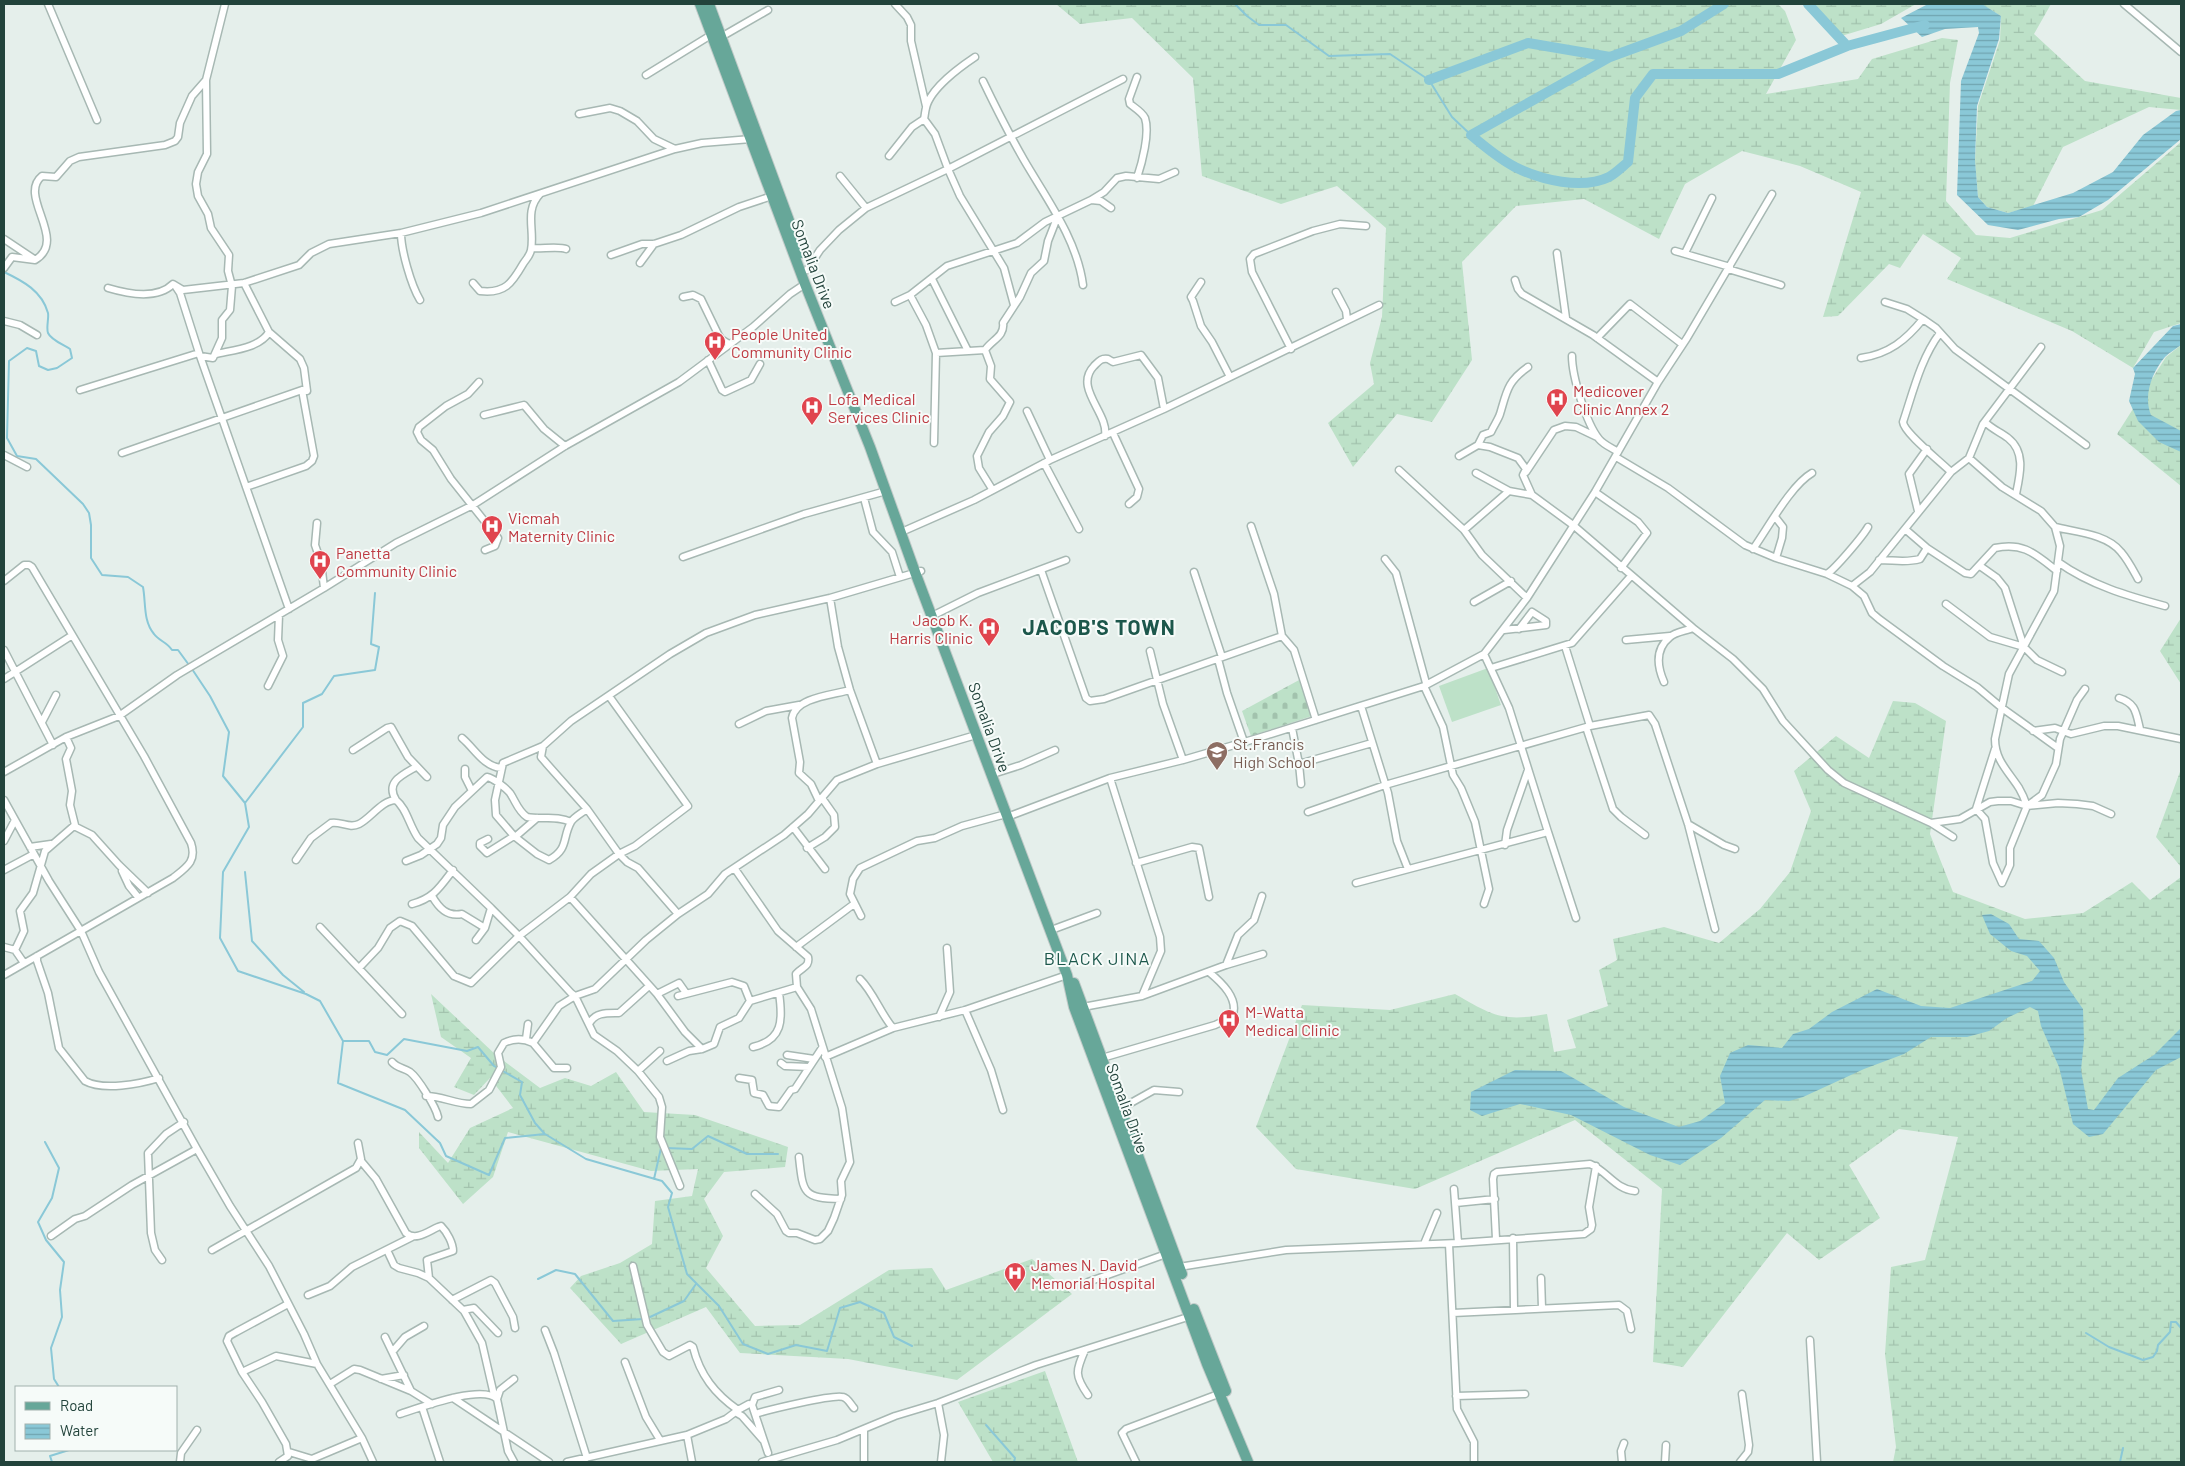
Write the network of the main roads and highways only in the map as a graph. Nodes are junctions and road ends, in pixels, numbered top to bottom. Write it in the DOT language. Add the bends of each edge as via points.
graph roads {
  1 [pos="700,4"];
  2 [pos="709,4"];
  3 [pos="716,36"];
  4 [pos="918,572"];
  5 [pos="1008,816"];
  6 [pos="1193,1315"];
  7 [pos="1248,1462"];
  8 [pos="1252,1462"];
  1 -- 3 [label="main road, Somalia Drive"];
  2 -- 3 [label="main road, Somalia Drive"];
  3 -- 4 [label="main road, Somalia Drive" via="805,284"];
  3 -- 4 [label="main road, Somalia Drive" via="906,530"];
  4 -- 5 [label="main road, Somalia Drive"];
  4 -- 5 [label="main road, Somalia Drive" via="996,774"];
  5 -- 6 [label="main road, Somalia Drive" via="1102,1058 1179,1267"];
  5 -- 6 [label="main road, Somalia Drive" via="1067,975 1074,1007 1166,1254"];
  6 -- 7 [label="main road, Somalia Drive" via="1207,1364"];
  6 -- 8 [label="main road, Somalia Drive"];
}
